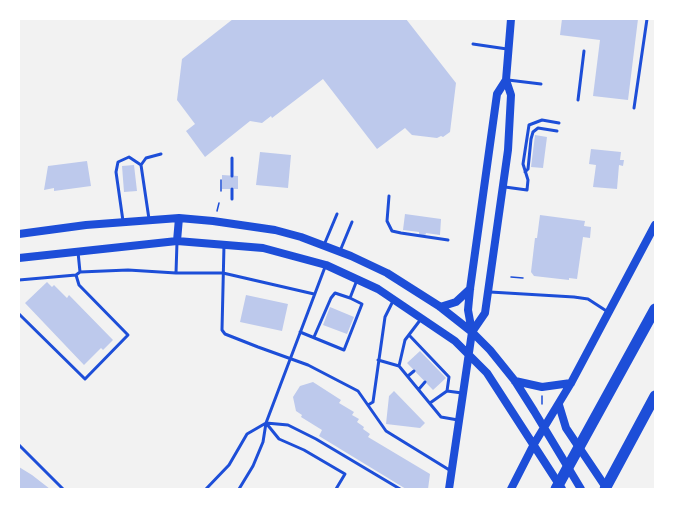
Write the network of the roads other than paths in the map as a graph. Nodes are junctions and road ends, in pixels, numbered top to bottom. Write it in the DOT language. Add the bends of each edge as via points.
graph roads {
  1 [pos="511,19"];
  2 [pos="647,19"];
  3 [pos="473,44"];
  4 [pos="508,49"];
  5 [pos="584,51"];
  6 [pos="506,80"];
  7 [pos="541,84"];
  8 [pos="578,100"];
  9 [pos="634,108"];
  10 [pos="559,123"];
  11 [pos="557,131"];
  12 [pos="161,154"];
  13 [pos="232,158"];
  14 [pos="141,165"];
  15 [pos="525,172"];
  16 [pos="232,176"];
  17 [pos="503,187"];
  18 [pos="232,189"];
  19 [pos="389,196"];
  20 [pos="232,199"];
  21 [pos="337,214"];
  22 [pos="178,218"];
  23 [pos="149,220"];
  24 [pos="123,222"];
  25 [pos="352,222"];
  26 [pos="655,225"];
  27 [pos="19,234"];
  28 [pos="448,240"];
  29 [pos="177,241"];
  30 [pos="224,245"];
  31 [pos="324,245"];
  32 [pos="340,251"];
  33 [pos="78,252"];
  34 [pos="19,258"];
  35 [pos="326,265"];
  36 [pos="80,272"];
  37 [pos="176,273"];
  38 [pos="223,273"];
  39 [pos="76,275"];
  40 [pos="19,280"];
  41 [pos="358,280"];
  42 [pos="470,289"];
  43 [pos="488,292"];
  44 [pos="314,294"];
  45 [pos="350,298"];
  46 [pos="394,300"];
  47 [pos="440,307"];
  48 [pos="655,309"];
  49 [pos="608,312"];
  50 [pos="19,314"];
  51 [pos="422,318"];
  52 [pos="300,332"];
  53 [pos="472,332"];
  54 [pos="409,335"];
  55 [pos="314,337"];
  56 [pos="467,354"];
  57 [pos="291,358"];
  58 [pos="378,360"];
  59 [pos="399,366"];
  60 [pos="414,371"];
  61 [pos="408,376"];
  62 [pos="515,381"];
  63 [pos="425,382"];
  64 [pos="571,383"];
  65 [pos="419,389"];
  66 [pos="447,391"];
  67 [pos="462,393"];
  68 [pos="655,396"];
  69 [pos="430,403"];
  70 [pos="368,405"];
  71 [pos="559,405"];
  72 [pos="458,420"];
  73 [pos="266,423"];
  74 [pos="544,429"];
  75 [pos="534,444"];
  76 [pos="19,445"];
  77 [pos="451,471"];
  78 [pos="63,489"];
  79 [pos="206,489"];
  80 [pos="239,489"];
  81 [pos="336,489"];
  82 [pos="400,489"];
  83 [pos="449,489"];
  84 [pos="511,489"];
  85 [pos="556,489"];
  86 [pos="562,489"];
  87 [pos="581,489"];
  88 [pos="606,489"];
  1 -- 4 [label="main road"];
  2 -- 9 [label="lane"];
  3 -- 4 [label="lane"];
  4 -- 6 [label="main road"];
  5 -- 8 [label="lane"];
  6 -- 7 [label="lane"];
  6 -- 17 [label="main road" via="511,95"];
  6 -- 42 [label="main road" via="498,94"];
  10 -- 15 [label="lane" via="542,120 528,125 522,164"];
  11 -- 15 [label="lane" via="538,128 533,132 528,170"];
  12 -- 14 [label="lane" via="146,158"];
  13 -- 16 [label="lane"];
  14 -- 23 [label="lane"];
  14 -- 24 [label="lane" via="129,157 118,162 116,172"];
  15 -- 17 [label="lane" via="528,180 527,190"];
  17 -- 43 [label="main road"];
  18 -- 20 [label="lane"];
  19 -- 28 [label="lane" via="387,221 392,230"];
  21 -- 31 [label="lane"];
  22 -- 23 [label="main road"];
  22 -- 29 [label="main road"];
  22 -- 31 [label="main road" via="258,227"];
  23 -- 24 [label="main road"];
  24 -- 27 [label="main road"];
  25 -- 32 [label="lane"];
  26 -- 49 [label="main road"];
  29 -- 30 [label="main road"];
  29 -- 33 [label="main road"];
  29 -- 37 [label="lane"];
  30 -- 35 [label="main road" via="262,248"];
  30 -- 38 [label="lane"];
  31 -- 32 [label="main road"];
  32 -- 47 [label="main road" via="387,273"];
  33 -- 34 [label="main road"];
  33 -- 36 [label="lane"];
  35 -- 41 [label="main road"];
  35 -- 44 [label="lane"];
  36 -- 37 [label="lane" via="128,270"];
  36 -- 39 [label="lane"];
  37 -- 38 [label="lane"];
  38 -- 44 [label="lane"];
  38 -- 57 [label="lane" via="222,330 225,334"];
  39 -- 40 [label="lane"];
  39 -- 50 [label="lane" via="79,285 128,335 85,380"];
  41 -- 45 [label="lane"];
  41 -- 46 [label="main road"];
  42 -- 47 [label="main road" via="456,302"];
  42 -- 53 [label="main road" via="468,310"];
  43 -- 49 [label="lane" via="588,299"];
  43 -- 53 [label="main road" via="485,313"];
  44 -- 52 [label="lane"];
  45 -- 55 [label="lane" via="335,293"];
  45 -- 55 [label="lane" via="362,304 344,350"];
  46 -- 51 [label="main road"];
  46 -- 58 [label="lane" via="385,317"];
  47 -- 53 [label="main road"];
  48 -- 85 [label="highway"];
  49 -- 64 [label="main road"];
  51 -- 54 [label="lane"];
  51 -- 56 [label="main road" via="453,340"];
  52 -- 55 [label="lane"];
  52 -- 57 [label="lane"];
  53 -- 56 [label="main road"];
  53 -- 62 [label="main road"];
  54 -- 59 [label="lane" via="405,340"];
  54 -- 66 [label="lane" via="449,377"];
  56 -- 67 [label="main road"];
  56 -- 75 [label="main road" via="487,373"];
  57 -- 70 [label="lane" via="358,391"];
  57 -- 73 [label="lane"];
  58 -- 59 [label="lane"];
  58 -- 70 [label="lane" via="373,402"];
  59 -- 61 [label="lane"];
  60 -- 61 [label="lane"];
  61 -- 65 [label="lane"];
  62 -- 64 [label="main road" via="542,387"];
  62 -- 74 [label="main road"];
  63 -- 65 [label="lane"];
  64 -- 71 [label="main road"];
  65 -- 69 [label="lane"];
  66 -- 67 [label="lane"];
  66 -- 69 [label="lane"];
  67 -- 72 [label="main road"];
  68 -- 88 [label="highway"];
  69 -- 72 [label="lane" via="441,417"];
  70 -- 77 [label="lane" via="386,431"];
  71 -- 74 [label="main road"];
  71 -- 88 [label="main road" via="566,428"];
  72 -- 77 [label="main road"];
  73 -- 79 [label="lane" via="247,434 229,465"];
  73 -- 80 [label="lane" via="263,442 253,466"];
  73 -- 81 [label="lane" via="279,439 345,474"];
  73 -- 82 [label="lane" via="288,425"];
  74 -- 75 [label="main road"];
  74 -- 87 [label="main road"];
  75 -- 84 [label="main road"];
  75 -- 86 [label="main road"];
  76 -- 78 [label="lane"];
  77 -- 83 [label="main road"];
}
